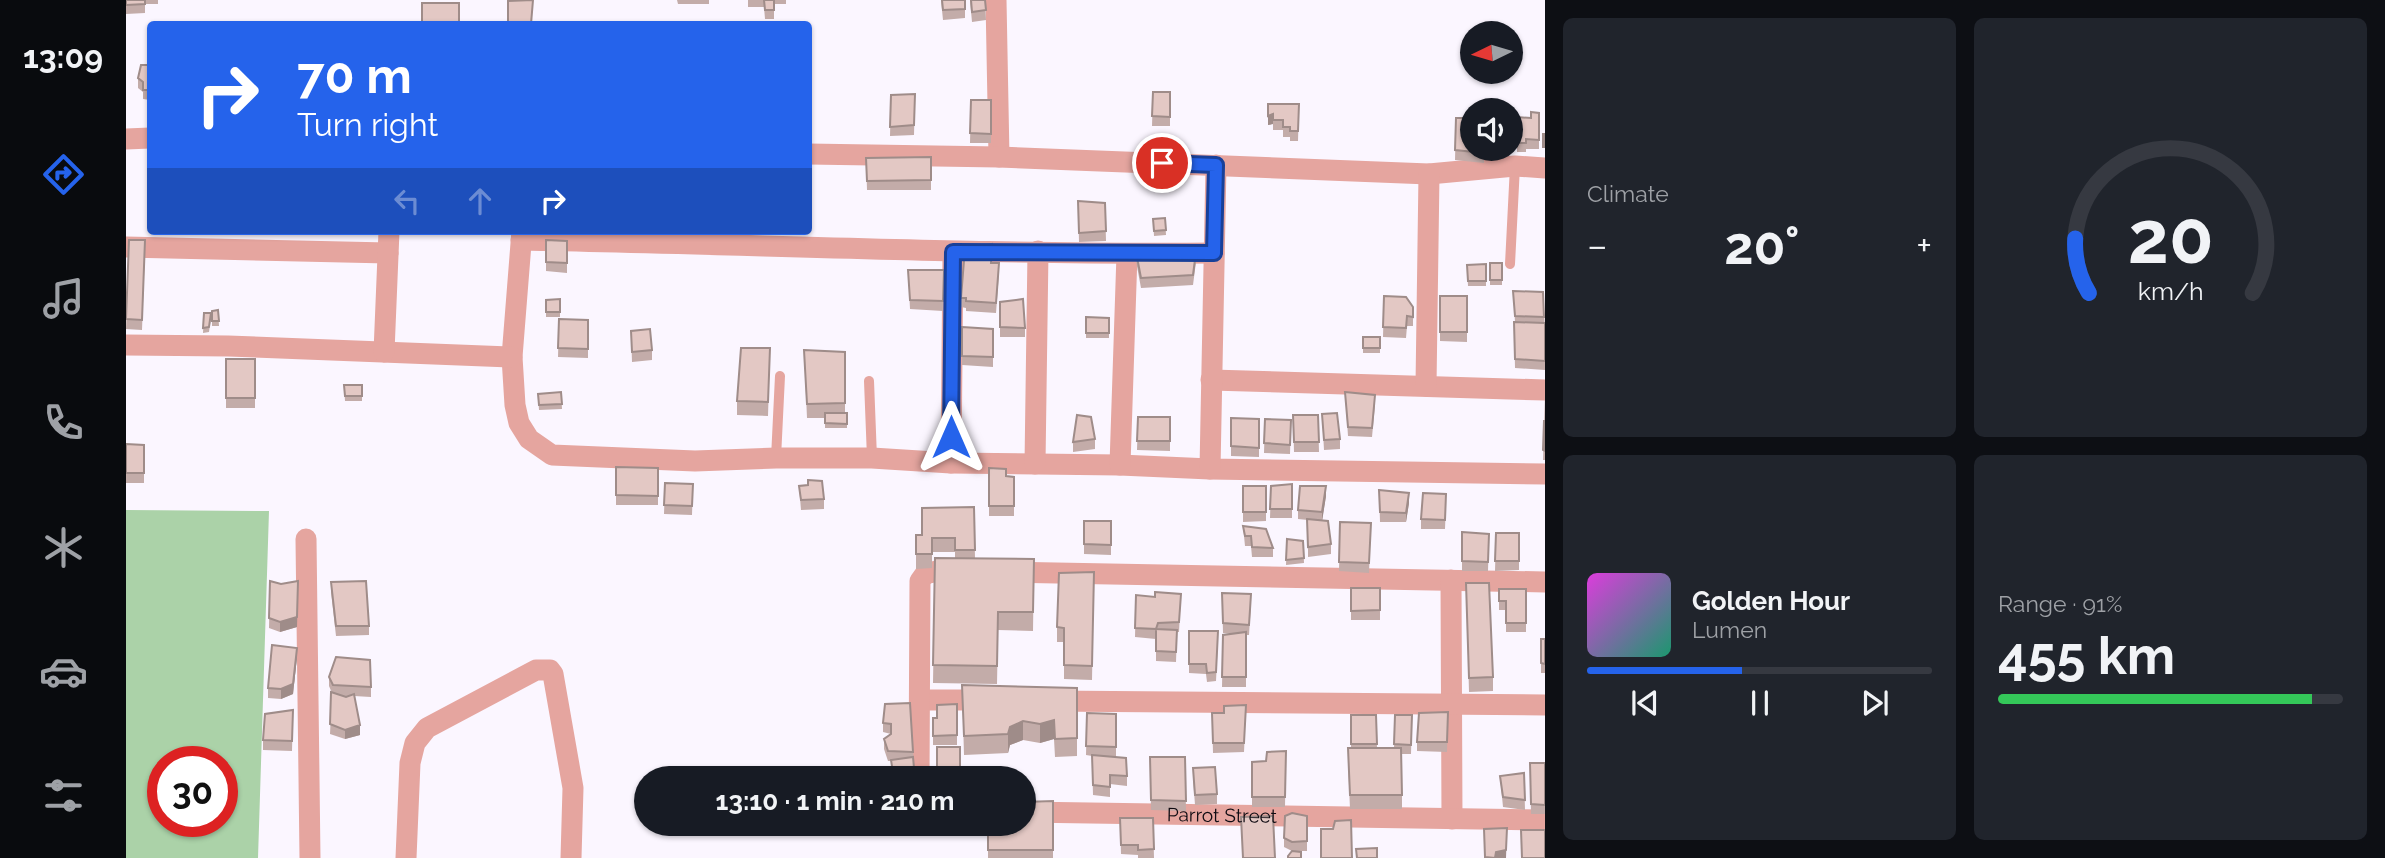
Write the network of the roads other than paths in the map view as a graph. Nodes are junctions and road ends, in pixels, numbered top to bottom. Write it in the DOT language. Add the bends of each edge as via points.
graph roads {
  1 [pos="996,0"];
  2 [pos="126,138"];
  3 [pos="147,138"];
  4 [pos="812,154"];
  5 [pos="999,158"];
  6 [pos="1216,165"];
  7 [pos="1516,166"];
  8 [pos="1545,168"];
  9 [pos="1429,174"];
  10 [pos="389,235"];
  11 [pos="521,236"];
  12 [pos="126,247"];
  13 [pos="1038,251"];
  14 [pos="953,252"];
  15 [pos="388,253"];
  16 [pos="1214,253"];
  17 [pos="1127,254"];
  18 [pos="1510,264"];
  19 [pos="126,345"];
  20 [pos="384,352"];
  21 [pos="512,357"];
  22 [pos="780,376"];
  23 [pos="1211,380"];
  24 [pos="869,381"];
  25 [pos="1426,386"];
  26 [pos="1545,390"];
  27 [pos="776,458"];
  28 [pos="872,458"];
  29 [pos="951,463"];
  30 [pos="1035,464"];
  31 [pos="1120,465"];
  32 [pos="1210,469"];
  33 [pos="1545,474"];
  34 [pos="306,539"];
  35 [pos="1451,580"];
  36 [pos="1545,582"];
  37 [pos="920,700"];
  38 [pos="1002,700"];
  39 [pos="1030,701"];
  40 [pos="1453,703"];
  41 [pos="1545,705"];
  42 [pos="919,766"];
  43 [pos="1036,812"];
  44 [pos="1452,819"];
  45 [pos="1545,820"];
  46 [pos="310,858"];
  47 [pos="406,858"];
  48 [pos="571,858"];
  1 -- 5 [label="street"];
  2 -- 3 [label="street"];
  4 -- 5 [label="street"];
  5 -- 6 [label="street"];
  6 -- 9 [label="street"];
  6 -- 16 [label="street"];
  7 -- 8 [label="street"];
  7 -- 9 [label="street"];
  7 -- 18 [label="lane"];
  9 -- 25 [label="street"];
  10 -- 15 [label="street"];
  11 -- 14 [label="street"];
  11 -- 21 [label="street"];
  12 -- 15 [label="street"];
  13 -- 14 [label="street"];
  13 -- 17 [label="street"];
  13 -- 30 [label="street"];
  14 -- 29 [label="street"];
  15 -- 20 [label="street"];
  16 -- 17 [label="street"];
  16 -- 23 [label="street"];
  17 -- 31 [label="street"];
  19 -- 20 [label="street"];
  20 -- 21 [label="street"];
  21 -- 27 [label="street" via="519,423 529,439 552,455 695,461"];
  22 -- 27 [label="lane"];
  23 -- 25 [label="street"];
  23 -- 32 [label="street"];
  24 -- 28 [label="lane"];
  25 -- 26 [label="street"];
  27 -- 28 [label="street"];
  28 -- 29 [label="street"];
  29 -- 30 [label="street"];
  30 -- 31 [label="street"];
  31 -- 32 [label="street"];
  32 -- 33 [label="street"];
  34 -- 46 [label="street"];
  35 -- 36 [label="street"];
  35 -- 37 [label="street" via="937,571 921,577"];
  35 -- 40 [label="street"];
  37 -- 38 [label="street"];
  37 -- 42 [label="street"];
  39 -- 40 [label="street"];
  40 -- 41 [label="street"];
  40 -- 44 [label="street"];
  43 -- 44 [label="street, Parrot Street"];
  44 -- 45 [label="street, Parrot Street"];
  47 -- 48 [label="street" via="415,743 427,728 456,711 546,669 553,674 573,788"];
}
